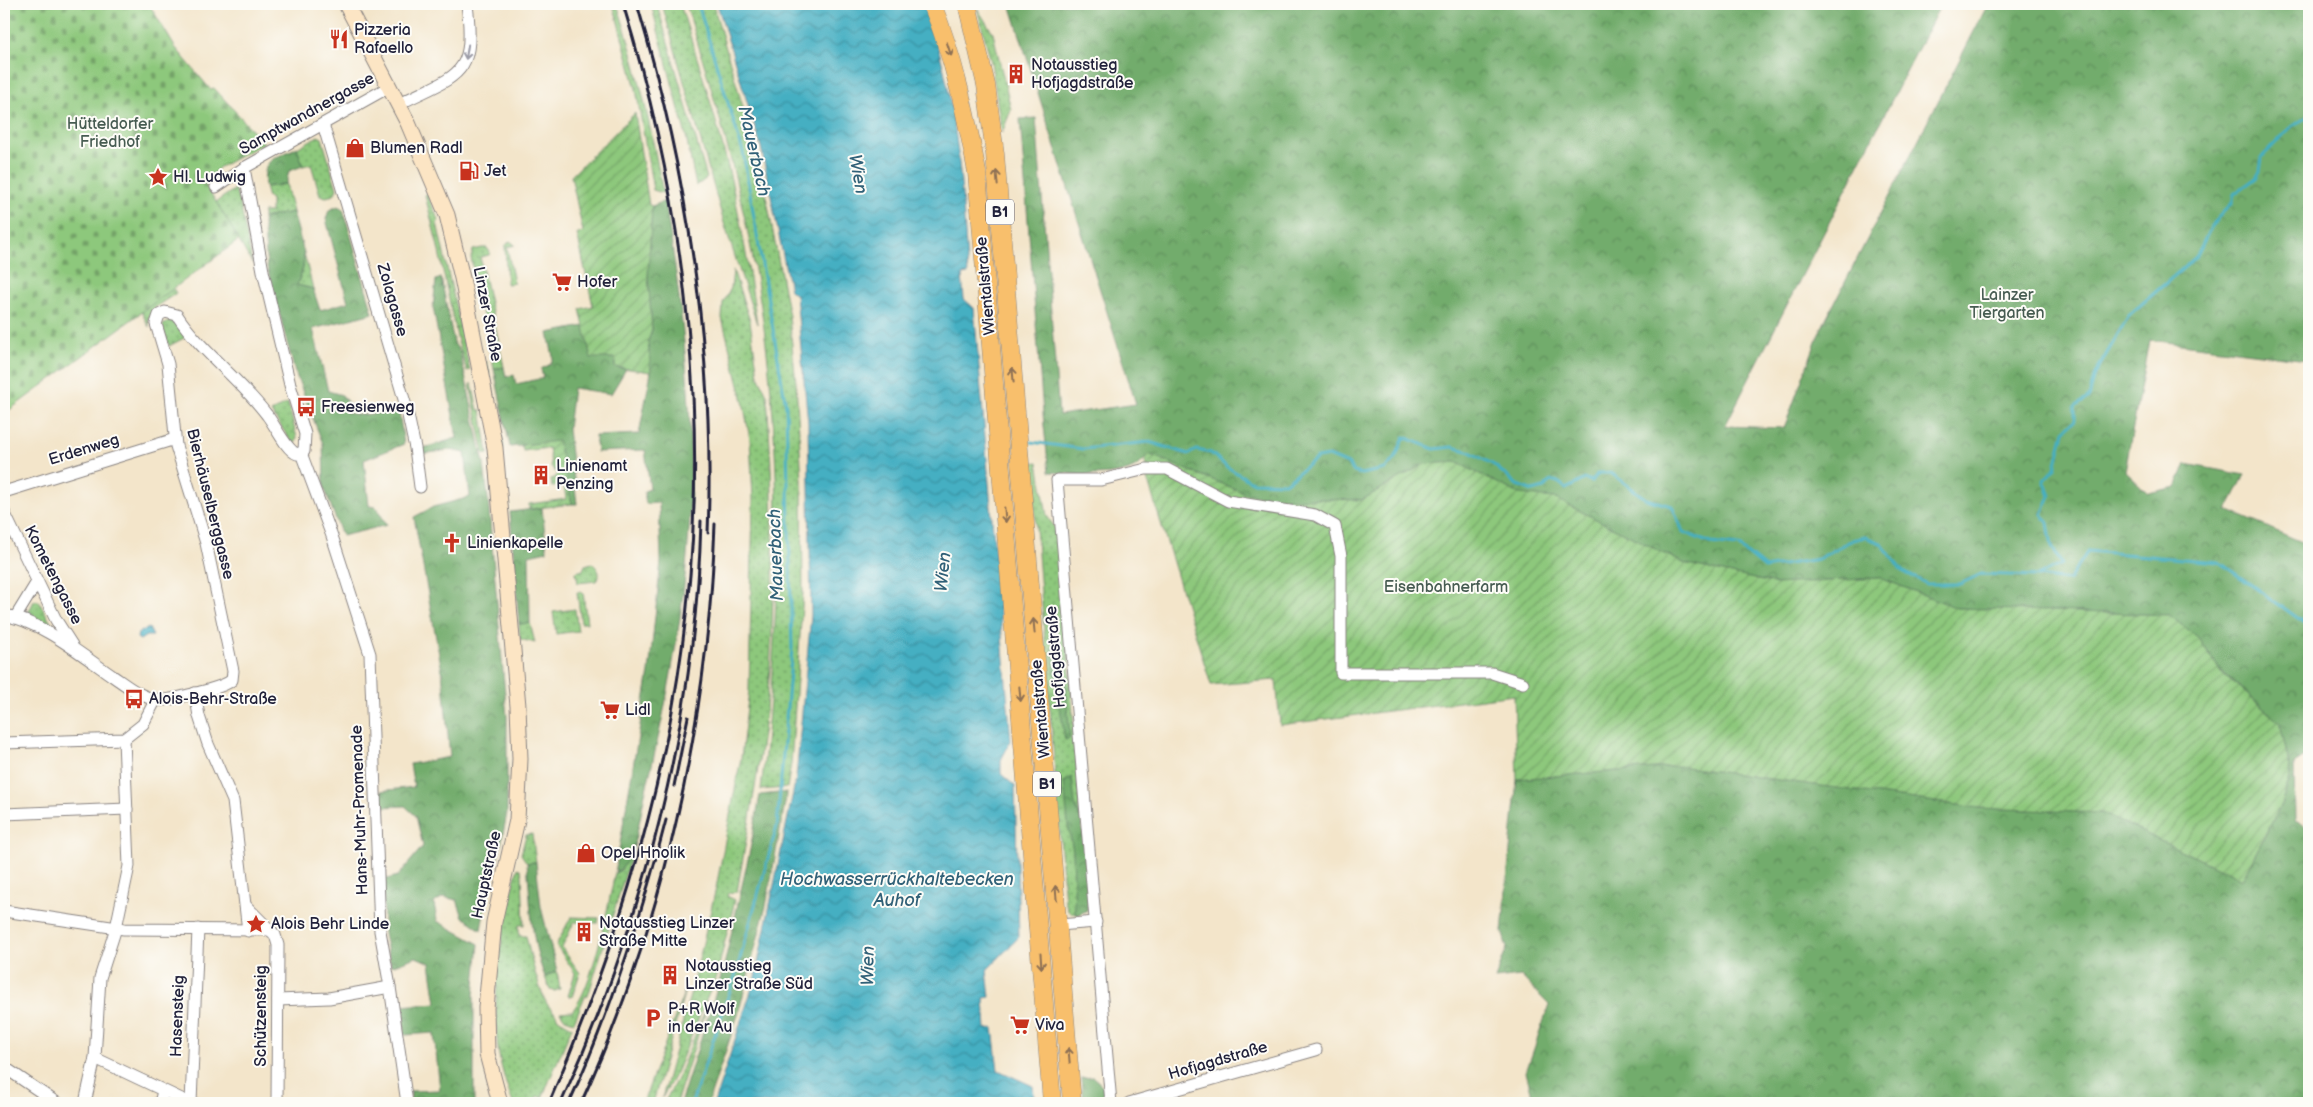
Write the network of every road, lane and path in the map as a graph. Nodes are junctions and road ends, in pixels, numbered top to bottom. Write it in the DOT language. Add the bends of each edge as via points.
graph roads {
  1 [pos="346,4"];
  2 [pos="467,4"];
  3 [pos="932,4"];
  4 [pos="967,4"];
  5 [pos="389,87"];
  6 [pos="399,104"];
  7 [pos="323,124"];
  8 [pos="244,168"];
  9 [pos="216,188"];
  10 [pos="175,439"];
  11 [pos="301,453"];
  12 [pos="420,487"];
  13 [pos="4,492"];
  14 [pos="4,512"];
  15 [pos="37,582"];
  16 [pos="9,616"];
  17 [pos="76,651"];
  18 [pos="512,653"];
  19 [pos="1524,683"];
  20 [pos="195,693"];
  21 [pos="156,699"];
  22 [pos="124,739"];
  23 [pos="4,743"];
  24 [pos="127,808"];
  25 [pos="4,814"];
  26 [pos="246,906"];
  27 [pos="4,911"];
  28 [pos="1096,922"];
  29 [pos="1058,925"];
  30 [pos="116,928"];
  31 [pos="198,929"];
  32 [pos="271,930"];
  33 [pos="248,931"];
  34 [pos="390,987"];
  35 [pos="278,1000"];
  36 [pos="1316,1050"];
  37 [pos="95,1058"];
  38 [pos="4,1067"];
  39 [pos="163,1091"];
  40 [pos="56,1103"];
  41 [pos="85,1103"];
  42 [pos="160,1103"];
  43 [pos="190,1103"];
  44 [pos="277,1103"];
  45 [pos="407,1103"];
  46 [pos="500,1103"];
  47 [pos="1052,1103"];
  48 [pos="1072,1103"];
  49 [pos="1111,1103"];
  50 [pos="1129,1103"];
  1 -- 5 [label="main road, Linzer Straße"];
  2 -- 6 [label="street, one-way" via="468,52 461,70"];
  3 -- 47 [label="main road, Wientalstraße / B1, one-way" via="950,51 977,172"];
  29 -- 4 [label="main road, Wientalstraße / B1, one-way" via="991,115"];
  5 -- 6 [label="main road, Linzer Straße"];
  5 -- 7 [label="street, Samptwandnergasse"];
  6 -- 18 [label="main road, Linzer Straße" via="442,204 459,262 494,448"];
  7 -- 8 [label="street, Samptwandnergasse"];
  7 -- 12 [label="street, Zolagasse" via="406,406"];
  8 -- 9 [label="street, Samptwandnergasse"];
  8 -- 11 [label="street" via="263,271 305,434 305,447"];
  10 -- 11 [label="street, Bierhäuselberggasse" via="168,364 156,324 159,315 169,311 177,315 192,337 266,413 290,450"];
  10 -- 13 [label="street, Erdenweg"];
  10 -- 20 [label="street, Bierhäuselberggasse" via="206,543 233,673 227,684"];
  11 -- 34 [label="street, Hans-Muhr-Promenade" via="363,628 371,664 380,930"];
  14 -- 15 [label="street, Kometengasse"];
  15 -- 16 [label="street"];
  15 -- 17 [label="street, Kometengasse"];
  16 -- 17 [label="street"];
  17 -- 21 [label="street" via="129,687"];
  18 -- 46 [label="main road, Hauptstraße" via="519,718 520,791 515,835 494,922 486,1008 487,1054"];
  19 -- 28 [label="street, Hofjagdstraße" via="1483,672 1341,673 1341,556 1335,526 1315,515 1228,501 1166,469 1146,469 1101,480 1057,480"];
  20 -- 21 [label="street, Bierhäuselberggasse"];
  20 -- 26 [label="street" via="210,750 233,801"];
  21 -- 22 [label="street" via="143,724"];
  22 -- 23 [label="street"];
  22 -- 24 [label="street"];
  24 -- 25 [label="street"];
  24 -- 30 [label="street" via="129,866"];
  26 -- 32 [label="street"];
  26 -- 33 [label="street"];
  27 -- 30 [label="street"];
  28 -- 29 [label="street"];
  28 -- 49 [label="street, Hofjagdstraße"];
  48 -- 29 [label="main road, Wientalstraße / B1, one-way"];
  30 -- 31 [label="street"];
  30 -- 37 [label="street" via="100,978"];
  31 -- 33 [label="street"];
  31 -- 43 [label="street, Hasensteig"];
  32 -- 33 [label="street"];
  32 -- 35 [label="street, Schützensteig" via="278,945"];
  34 -- 35 [label="street" via="329,998"];
  34 -- 45 [label="street, Hans-Muhr-Promenade"];
  35 -- 44 [label="street, Schützensteig"];
  36 -- 50 [label="street, Hofjagdstraße"];
  37 -- 39 [label="street"];
  37 -- 41 [label="street"];
  38 -- 40 [label="street"];
  39 -- 42 [label="street"];
  39 -- 43 [label="street"];
}
